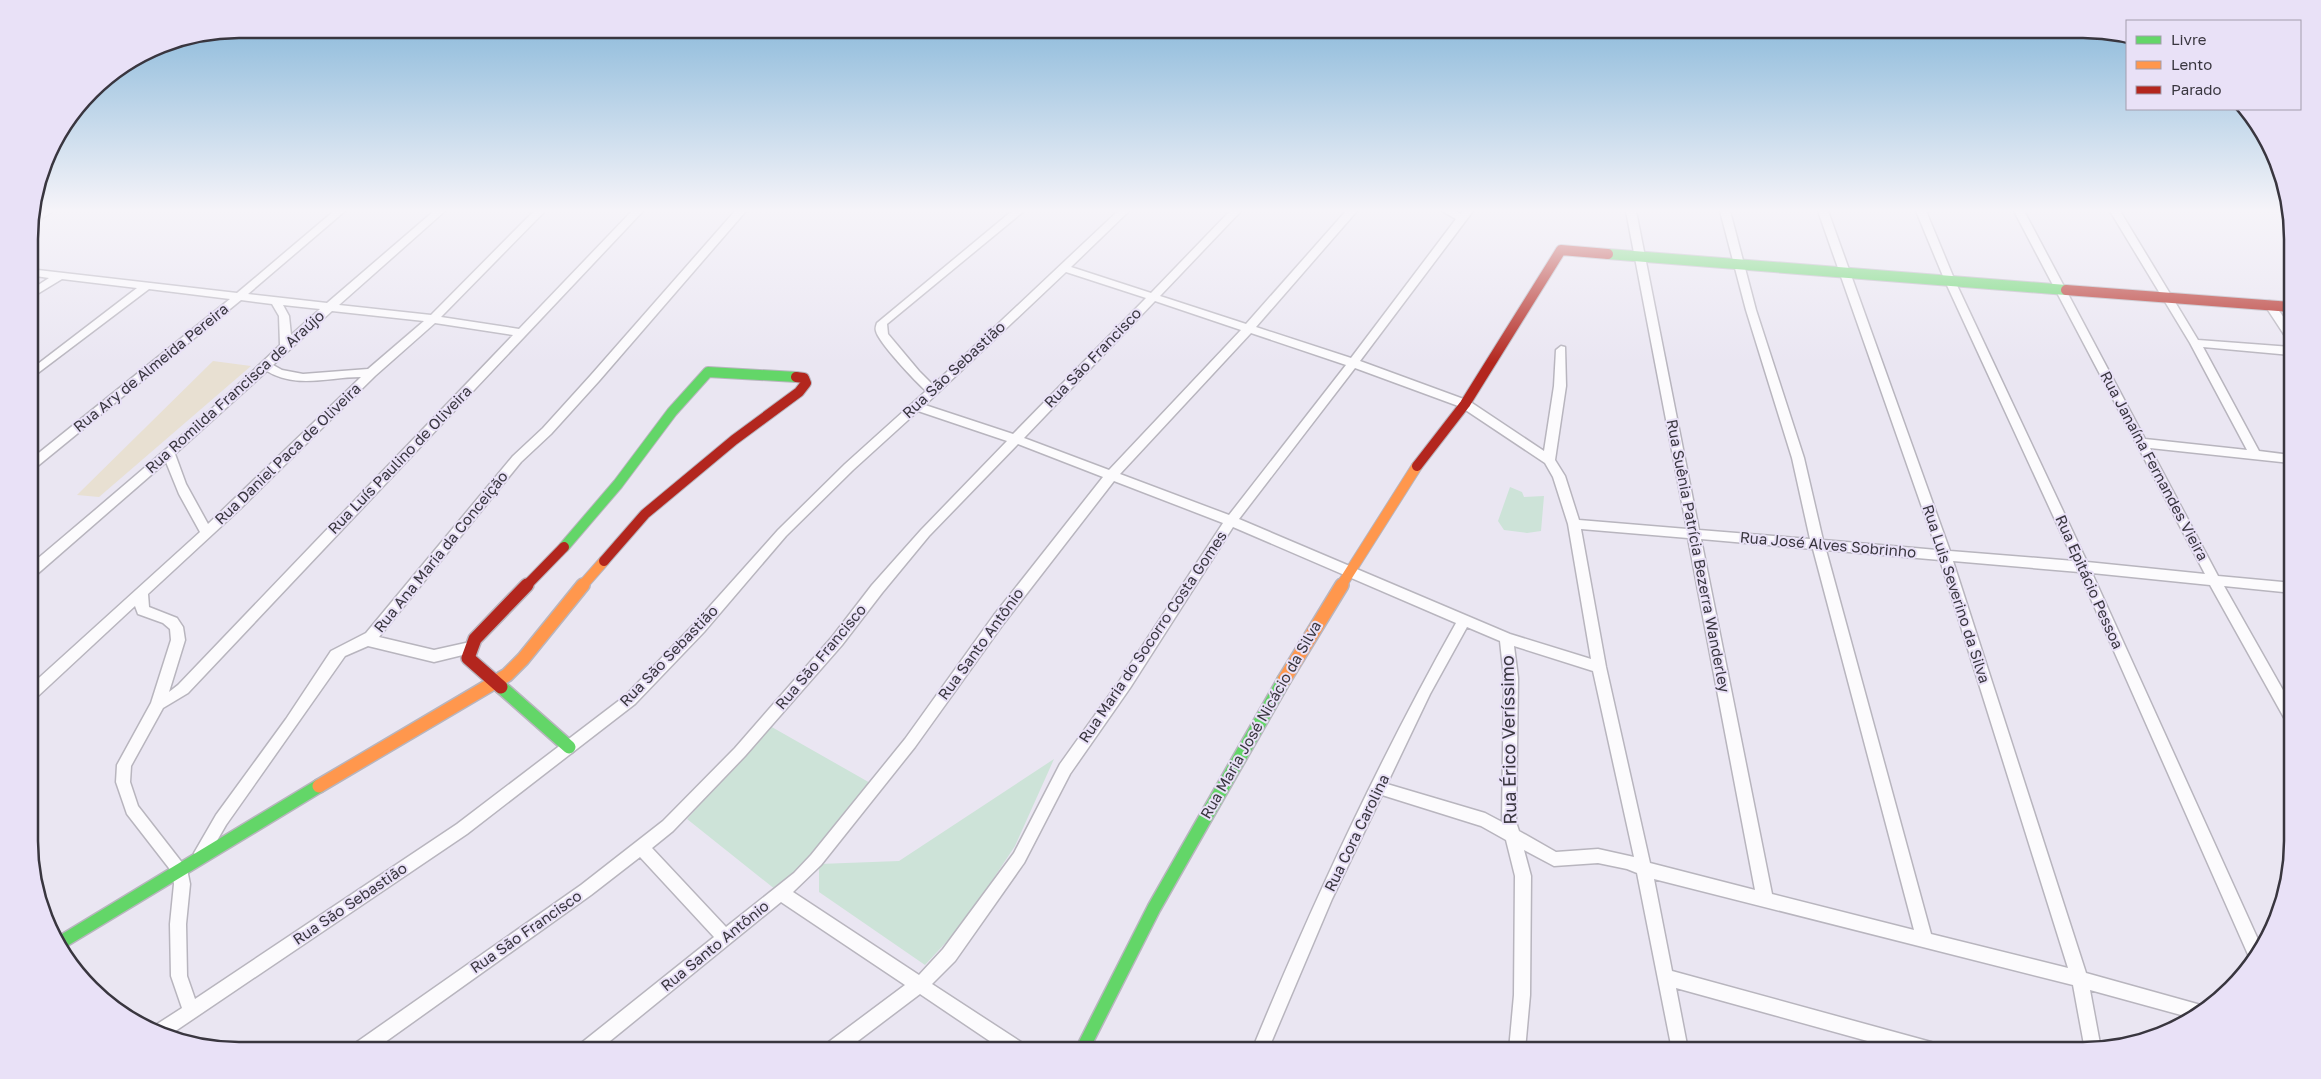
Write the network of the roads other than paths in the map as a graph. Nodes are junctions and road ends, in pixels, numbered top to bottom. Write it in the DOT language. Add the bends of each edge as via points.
graph roads {
  1 [pos="281,261"];
  2 [pos="383,261"];
  3 [pos="491,261"];
  4 [pos="590,261"];
  5 [pos="697,261"];
  6 [pos="959,261"];
  7 [pos="1072,261"];
  8 [pos="1187,261"];
  9 [pos="1308,261"];
  10 [pos="1430,261"];
  11 [pos="1554,261"];
  12 [pos="1641,261"];
  13 [pos="1688,261"];
  14 [pos="1739,261"];
  15 [pos="1841,261"];
  16 [pos="1942,261"];
  17 [pos="2045,261"];
  18 [pos="2145,261"];
  19 [pos="1740,265"];
  20 [pos="1065,268"];
  21 [pos="38,273"];
  22 [pos="1845,273"];
  23 [pos="59,276"];
  24 [pos="1950,281"];
  25 [pos="148,284"];
  26 [pos="38,290"];
  27 [pos="2060,290"];
  28 [pos="240,295"];
  29 [pos="1152,297"];
  30 [pos="2167,297"];
  31 [pos="275,300"];
  32 [pos="2269,304"];
  33 [pos="331,307"];
  34 [pos="2284,307"];
  35 [pos="433,319"];
  36 [pos="2284,326"];
  37 [pos="1249,328"];
  38 [pos="521,333"];
  39 [pos="2195,344"];
  40 [pos="286,346"];
  41 [pos="1561,350"];
  42 [pos="2284,350"];
  43 [pos="1353,362"];
  44 [pos="266,366"];
  45 [pos="38,369"];
  46 [pos="371,372"];
  47 [pos="933,391"];
  48 [pos="1464,404"];
  49 [pos="916,406"];
  50 [pos="1014,440"];
  51 [pos="2143,443"];
  52 [pos="168,453"];
  53 [pos="2256,456"];
  54 [pos="2284,458"];
  55 [pos="38,459"];
  56 [pos="1550,460"];
  57 [pos="1111,476"];
  58 [pos="1231,521"];
  59 [pos="1574,524"];
  60 [pos="207,533"];
  61 [pos="1694,533"];
  62 [pos="1818,545"];
  63 [pos="1945,555"];
  64 [pos="38,565"];
  65 [pos="2083,567"];
  66 [pos="1348,572"];
  67 [pos="2214,580"];
  68 [pos="2284,587"];
  69 [pos="142,591"];
  70 [pos="1464,621"];
  71 [pos="1506,638"];
  72 [pos="367,640"];
  73 [pos="470,648"];
  74 [pos="1599,667"];
  75 [pos="496,682"];
  76 [pos="38,687"];
  77 [pos="158,704"];
  78 [pos="2284,705"];
  79 [pos="569,747"];
  80 [pos="1378,788"];
  81 [pos="1511,833"];
  82 [pos="641,847"];
  83 [pos="200,857"];
  84 [pos="179,869"];
  85 [pos="1644,869"];
  86 [pos="781,893"];
  87 [pos="1765,900"];
  88 [pos="725,938"];
  89 [pos="64,940"];
  90 [pos="1925,940"];
  91 [pos="2253,947"];
  92 [pos="1665,977"];
  93 [pos="2080,979"];
  94 [pos="920,984"];
  95 [pos="2191,1010"];
  96 [pos="191,1011"];
  97 [pos="166,1028"];
  98 [pos="2091,1041"];
  99 [pos="371,1042"];
  100 [pos="596,1042"];
  101 [pos="843,1042"];
  102 [pos="1006,1042"];
  103 [pos="1086,1042"];
  104 [pos="1263,1042"];
  105 [pos="1518,1042"];
  106 [pos="1678,1042"];
  107 [pos="1901,1042"];
  1 -- 28 [label="street, Rua Ary de Almeida Pereira"];
  2 -- 33 [label="street, Rua Romilda Francisca de Araújo"];
  3 -- 35 [label="street, Rua Daniel Paca de Oliveira"];
  4 -- 38 [label="street, Rua Luís Paulino de Oliveira"];
  5 -- 72 [label="street, Rua Ana Maria da Conceição" via="546,431 517,459"];
  6 -- 47 [label="street" via="881,326 884,336 898,354"];
  7 -- 20 [label="street, Rua São Sebastião"];
  8 -- 29 [label="street, Rua São Francisco"];
  9 -- 37 [label="street, Rua Santo Antônio"];
  10 -- 43 [label="street, Rua Maria do Socorro Costa Gomes"];
  11 -- 48 [label="street, Rua Maria José Nicácio da Silva"];
  12 -- 61 [label="street, Rua Suênia Patrícia Bezerra Wanderley"];
  13 -- 19 [label="street"];
  14 -- 19 [label="street"];
  15 -- 22 [label="street, Rua Luis Severino da Silva"];
  16 -- 24 [label="street, Rua Epitácio Pessoa"];
  17 -- 27 [label="street, Rua Janaína Fernandes Vieira"];
  18 -- 30 [label="street"];
  19 -- 22 [label="street"];
  19 -- 62 [label="street" via="1798,458"];
  20 -- 29 [label="street"];
  20 -- 47 [label="street, Rua São Sebastião"];
  21 -- 23 [label="street"];
  22 -- 24 [label="street"];
  22 -- 63 [label="street, Rua Luis Severino da Silva"];
  23 -- 25 [label="street"];
  23 -- 26 [label="street"];
  24 -- 27 [label="street"];
  24 -- 65 [label="street, Rua Epitácio Pessoa"];
  25 -- 28 [label="street"];
  25 -- 45 [label="street"];
  27 -- 30 [label="street"];
  27 -- 51 [label="street, Rua Janaína Fernandes Vieira"];
  28 -- 31 [label="street"];
  28 -- 55 [label="street, Rua Ary de Almeida Pereira"];
  29 -- 37 [label="street"];
  29 -- 50 [label="street, Rua São Francisco"];
  30 -- 32 [label="street"];
  30 -- 39 [label="street"];
  31 -- 33 [label="street"];
  31 -- 40 [label="street" via="284,316"];
  32 -- 34 [label="street"];
  32 -- 36 [label="street"];
  33 -- 35 [label="street"];
  33 -- 40 [label="street, Rua Romilda Francisca de Araújo"];
  35 -- 38 [label="street"];
  35 -- 46 [label="street, Rua Daniel Paca de Oliveira"];
  37 -- 43 [label="street"];
  37 -- 57 [label="street, Rua Santo Antônio"];
  38 -- 77 [label="street, Rua Luís Paulino de Oliveira" via="183,689"];
  39 -- 42 [label="street"];
  39 -- 53 [label="street"];
  40 -- 44 [label="street, Rua Romilda Francisca de Araújo"];
  41 -- 56 [label="street" via="1560,386"];
  43 -- 48 [label="street"];
  43 -- 58 [label="street, Rua Maria do Socorro Costa Gomes"];
  44 -- 46 [label="street" via="278,374 300,378 352,371"];
  44 -- 52 [label="street, Rua Romilda Francisca de Araújo"];
  46 -- 60 [label="street, Rua Daniel Paca de Oliveira"];
  47 -- 49 [label="street, Rua São Sebastião"];
  48 -- 56 [label="street"];
  48 -- 66 [label="street, Rua Maria José Nicácio da Silva" via="1434,443"];
  49 -- 50 [label="street"];
  49 -- 79 [label="street, Rua São Sebastião" via="782,533 641,689"];
  50 -- 57 [label="street"];
  50 -- 82 [label="street, Rua São Francisco" via="925,533 838,641 740,752 668,826"];
  51 -- 53 [label="street"];
  51 -- 67 [label="street, Rua Janaína Fernandes Vieira"];
  52 -- 60 [label="street" via="190,506"];
  52 -- 64 [label="street, Rua Romilda Francisca de Araújo"];
  53 -- 54 [label="street"];
  56 -- 59 [label="street" via="1559,476"];
  57 -- 58 [label="street"];
  57 -- 86 [label="street, Rua Santo Antônio" via="999,618 910,743 816,860"];
  58 -- 66 [label="street"];
  58 -- 94 [label="street, Rua Maria do Socorro Costa Gomes" via="1074,756 1019,858 949,955"];
  59 -- 61 [label="street, Rua José Alves Sobrinho"];
  59 -- 74 [label="street"];
  60 -- 69 [label="street, Rua Daniel Paca de Oliveira"];
  61 -- 62 [label="street, Rua José Alves Sobrinho"];
  61 -- 87 [label="street, Rua Suênia Patrícia Bezerra Wanderley"];
  62 -- 63 [label="street, Rua José Alves Sobrinho"];
  62 -- 90 [label="street"];
  63 -- 65 [label="street, Rua José Alves Sobrinho"];
  63 -- 93 [label="street, Rua Luis Severino da Silva"];
  65 -- 67 [label="street, Rua José Alves Sobrinho"];
  65 -- 91 [label="street, Rua Epitácio Pessoa"];
  66 -- 70 [label="street"];
  66 -- 103 [label="street, Rua Maria José Nicácio da Silva" via="1154,908"];
  67 -- 68 [label="street, Rua José Alves Sobrinho"];
  67 -- 78 [label="street, Rua Janaína Fernandes Vieira"];
  69 -- 76 [label="street, Rua Daniel Paca de Oliveira"];
  69 -- 77 [label="street" via="143,610 175,623 179,631"];
  70 -- 71 [label="street"];
  70 -- 80 [label="street, Rua Cora Carolina" via="1439,664"];
  71 -- 74 [label="street"];
  71 -- 81 [label="street, Rua Érico Veríssimo" via="1511,678 1508,799"];
  72 -- 73 [label="street" via="434,656"];
  72 -- 83 [label="street, Rua Ana Maria da Conceição" via="345,648 330,663 216,827"];
  73 -- 75 [label="street" via="468,658"];
  73 -- 75 [label="street" via="482,630 561,550 618,484 672,412 708,372 805,379 799,392 734,440 645,514 523,659"];
  74 -- 85 [label="street"];
  75 -- 79 [label="street"];
  75 -- 83 [label="street"];
  77 -- 84 [label="street" via="124,765 123,782 132,809"];
  79 -- 96 [label="street, Rua São Sebastião" via="462,829"];
  80 -- 81 [label="street" via="1485,820"];
  80 -- 104 [label="street, Rua Cora Carolina" via="1326,895"];
  81 -- 85 [label="street" via="1554,859 1598,856"];
  81 -- 105 [label="street, Rua Érico Veríssimo" via="1523,876 1522,995"];
  82 -- 88 [label="street"];
  82 -- 99 [label="street, Rua São Francisco" via="586,890"];
  83 -- 84 [label="street"];
  84 -- 89 [label="street"];
  84 -- 96 [label="street" via="182,884 178,924 179,976"];
  85 -- 87 [label="street"];
  85 -- 92 [label="street"];
  86 -- 88 [label="street, Rua Santo Antônio"];
  86 -- 94 [label="street"];
  87 -- 90 [label="street"];
  88 -- 100 [label="street, Rua Santo Antônio"];
  90 -- 93 [label="street"];
  92 -- 106 [label="street"];
  92 -- 107 [label="street"];
  93 -- 95 [label="street"];
  93 -- 98 [label="street, Rua Luis Severino da Silva"];
  94 -- 101 [label="street, Rua Maria do Socorro Costa Gomes"];
  94 -- 102 [label="street"];
  96 -- 97 [label="street, Rua São Sebastião"];
}
